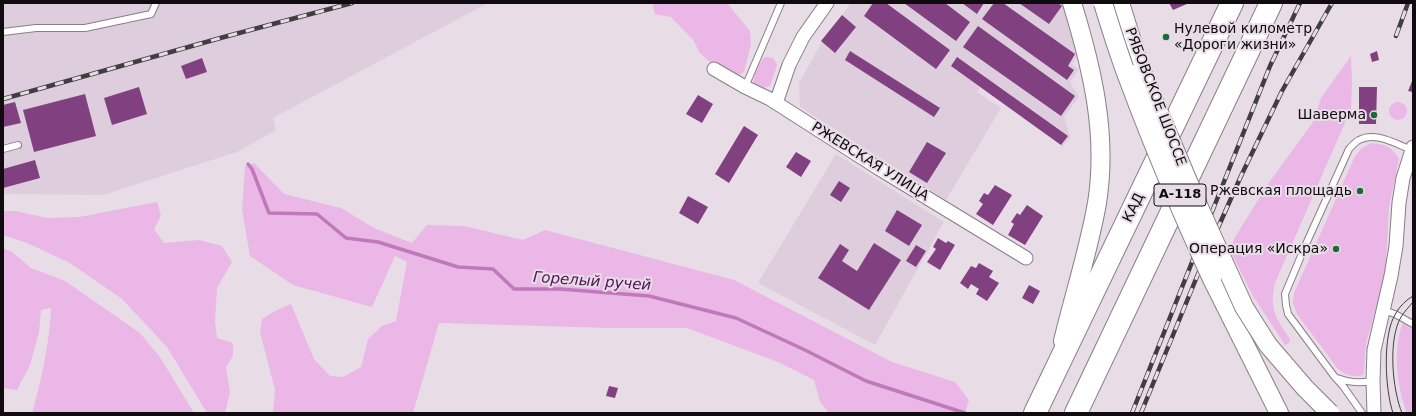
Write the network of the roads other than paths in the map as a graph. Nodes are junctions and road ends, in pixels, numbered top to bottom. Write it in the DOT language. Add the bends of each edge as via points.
graph roads {
  1 [pos="156,3"];
  2 [pos="781,3"];
  3 [pos="827,3"];
  4 [pos="1072,3"];
  5 [pos="1102,3"];
  6 [pos="1120,3"];
  7 [pos="1232,3"];
  8 [pos="1271,3"];
  9 [pos="3,32"];
  10 [pos="714,69"];
  11 [pos="745,87"];
  12 [pos="776,103"];
  13 [pos="18,146"];
  14 [pos="3,148"];
  15 [pos="1412,148"];
  16 [pos="1026,258"];
  17 [pos="1382,310"];
  18 [pos="1413,324"];
  19 [pos="1055,373"];
  20 [pos="1334,376"];
  21 [pos="1373,381"];
  22 [pos="1035,413"];
  23 [pos="1076,413"];
  24 [pos="1278,413"];
  25 [pos="1330,413"];
  26 [pos="1362,413"];
  27 [pos="1366,413"];
  28 [pos="1374,413"];
  1 -- 9 [label="lane" via="151,14 85,28 36,28"];
  2 -- 11 [label="lane"];
  3 -- 12 [label="street" via="793,58"];
  4 -- 19 [label="main road" via="1094,81 1100,125 1100,166 1097,202"];
  5 -- 24 [label="main road, РЯБОВСКОЕ ШОССЕ, bridge" via="1128,79 1183,215"];
  6 -- 25 [label="main road, РЯБОВСКОЕ ШОССЕ, bridge" via="1141,70 1244,307 1268,345"];
  7 -- 19 [label="highway, КАД / А-118"];
  8 -- 23 [label="highway, А-118"];
  10 -- 11 [label="street, РЖЕВСКАЯ УЛИЦА"];
  11 -- 12 [label="street, РЖЕВСКАЯ УЛИЦА"];
  12 -- 16 [label="street, РЖЕВСКАЯ УЛИЦА"];
  13 -- 14 [label="lane"];
  15 -- 17 [label="street" via="1403,178 1396,246"];
  15 -- 20 [label="lane" via="1368,137 1349,149 1285,294 1288,314"];
  17 -- 18 [label="lane"];
  17 -- 21 [label="street" via="1374,350"];
  19 -- 22 [label="highway, КАД / А-118"];
  20 -- 21 [label="lane" via="1347,382"];
  20 -- 26 [label="lane"];
  21 -- 27 [label="street"];
  21 -- 28 [label="street"];
}
